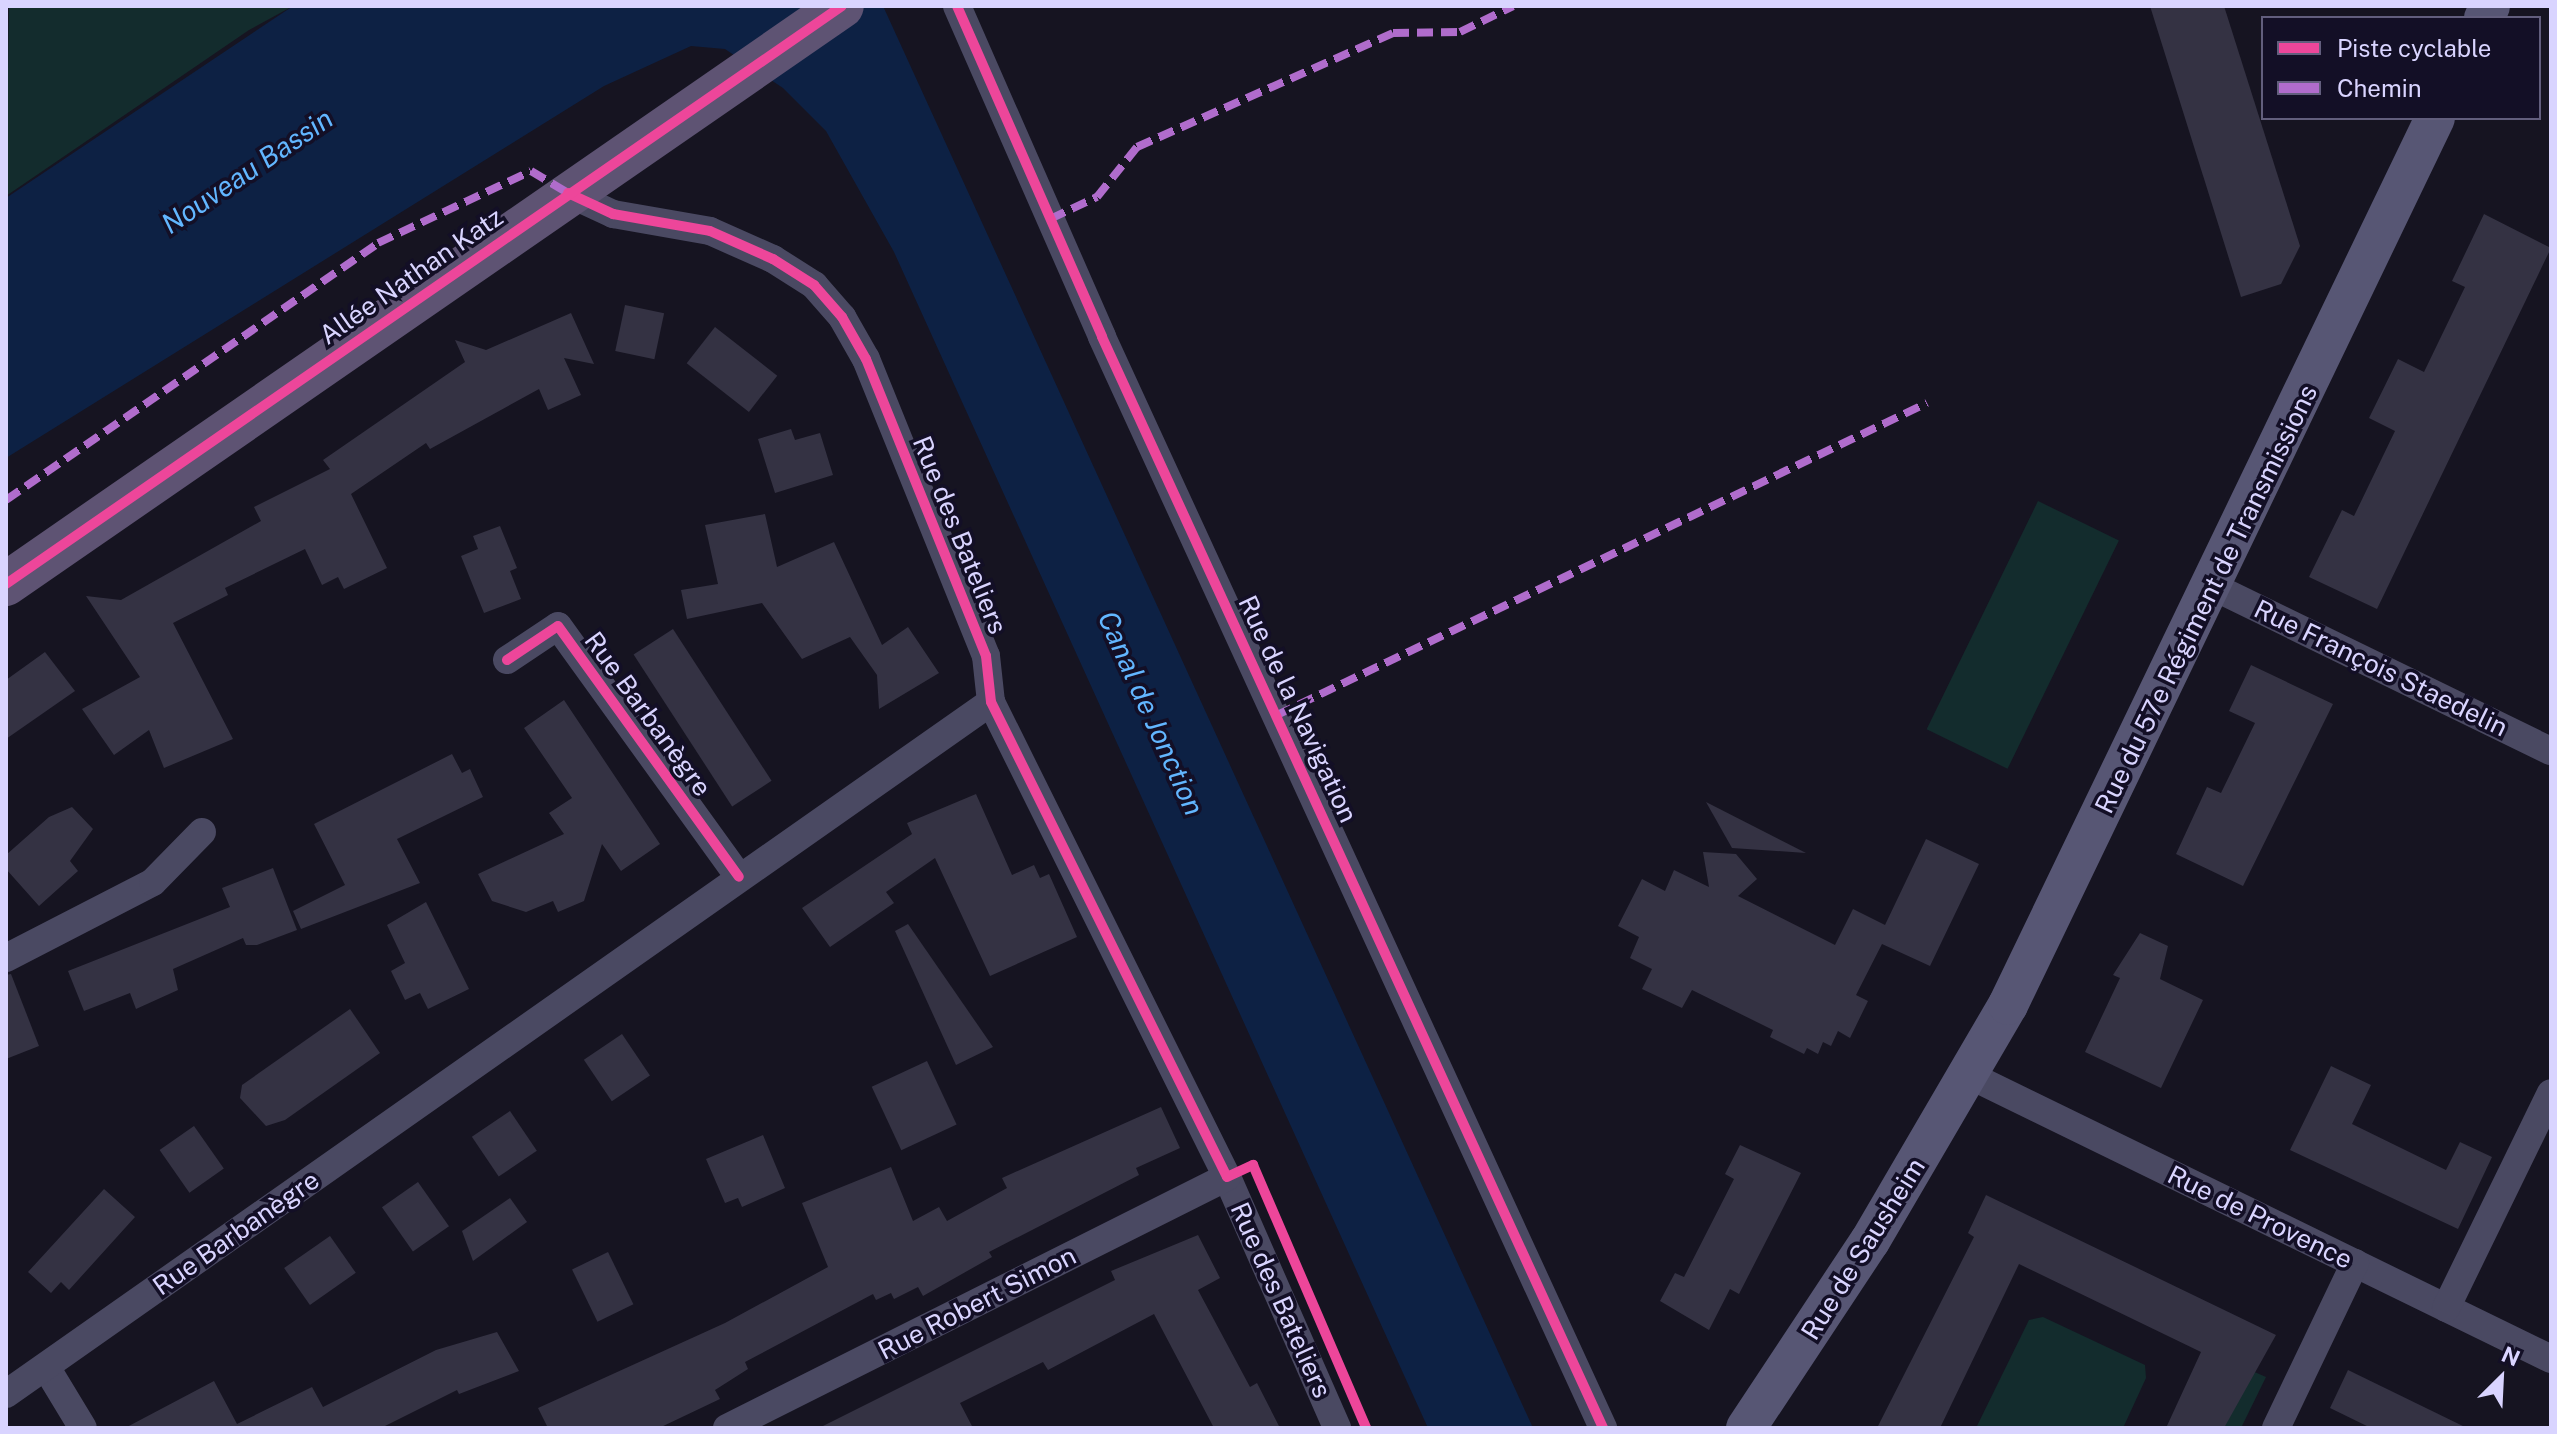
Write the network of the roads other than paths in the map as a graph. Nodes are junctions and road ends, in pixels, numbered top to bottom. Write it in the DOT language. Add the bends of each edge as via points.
graph roads {
  1 [pos="842,6"];
  2 [pos="957,6"];
  3 [pos="2434,120"];
  4 [pos="568,193"];
  5 [pos="6,584"];
  6 [pos="2210,585"];
  7 [pos="507,660"];
  8 [pos="991,702"];
  9 [pos="2551,751"];
  10 [pos="202,832"];
  11 [pos="739,877"];
  12 [pos="6,958"];
  13 [pos="1969,1075"];
  14 [pos="2551,1093"];
  15 [pos="1227,1177"];
  16 [pos="2355,1263"];
  17 [pos="2446,1308"];
  18 [pos="2551,1359"];
  19 [pos="46,1367"];
  20 [pos="6,1394"];
  21 [pos="1751,1425"];
  22 [pos="83,1428"];
  23 [pos="727,1428"];
  24 [pos="1337,1428"];
  25 [pos="1603,1428"];
  26 [pos="2276,1428"];
  1 -- 4 [label="main road, Allée Nathan Katz"];
  2 -- 25 [label="street, Rue de la Navigation" via="1102,337"];
  3 -- 6 [label="main road, Rue du 57e Régiment de Transmissions"];
  4 -- 5 [label="main road, Allée Nathan Katz"];
  4 -- 8 [label="street, Rue des Bateliers" via="613,214 710,231 773,259 814,285 842,317 866,359 986,656"];
  6 -- 9 [label="street, Rue François Staedelin"];
  6 -- 13 [label="main road, Rue du 57e Régiment de Transmissions"];
  7 -- 11 [label="street, Rue Barbanègre" via="558,626"];
  8 -- 11 [label="street, Rue Barbanègre"];
  8 -- 15 [label="street, Rue des Bateliers"];
  10 -- 12 [label="street" via="153,882"];
  11 -- 19 [label="street, Rue Barbanègre"];
  13 -- 16 [label="street, Rue de Provence"];
  13 -- 21 [label="main road, Rue de Sausheim"];
  14 -- 17 [label="street"];
  15 -- 23 [label="street, Rue Robert Simon"];
  15 -- 24 [label="street, Rue des Bateliers"];
  16 -- 17 [label="street, Rue de Provence"];
  16 -- 26 [label="street"];
  17 -- 18 [label="street, Rue de Provence"];
  19 -- 20 [label="street, Rue Barbanègre"];
  19 -- 22 [label="street"];
}
